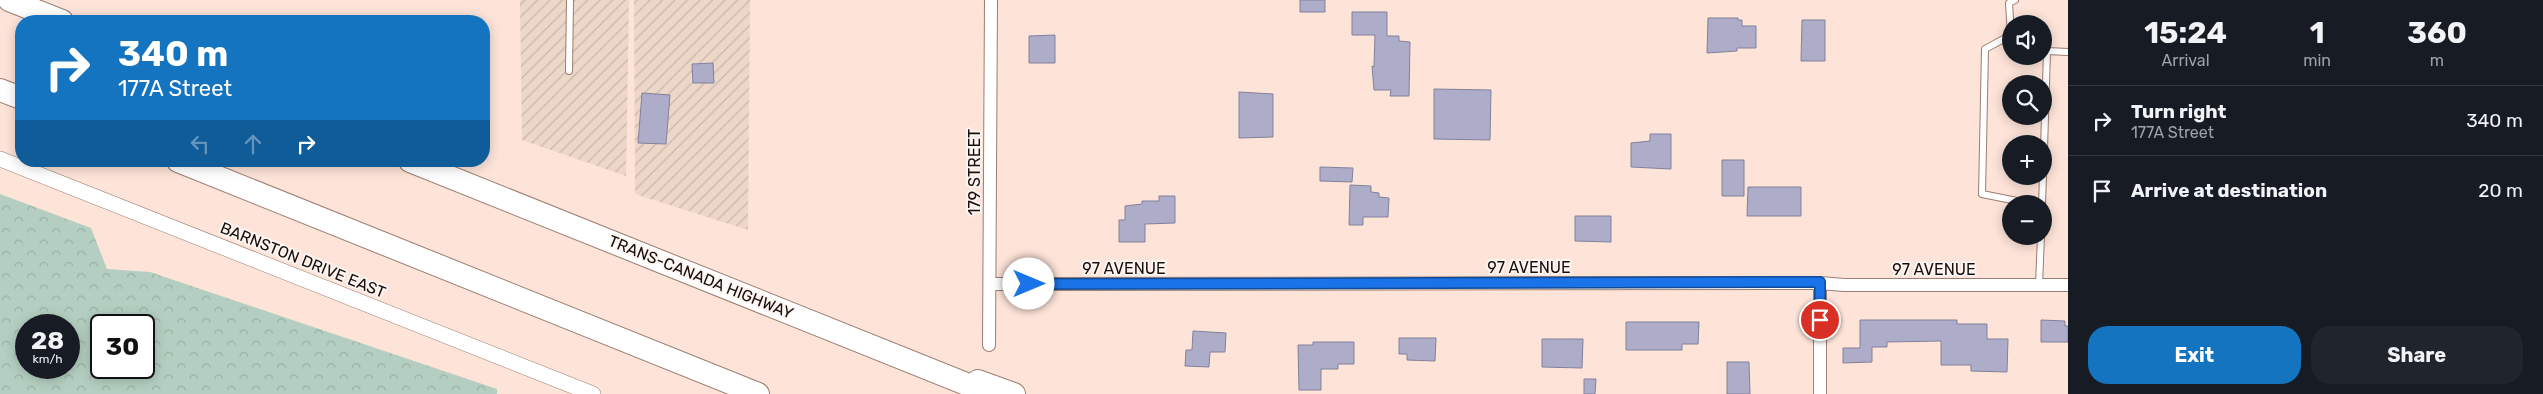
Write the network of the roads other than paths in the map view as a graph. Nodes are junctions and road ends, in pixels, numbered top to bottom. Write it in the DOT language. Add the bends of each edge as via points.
graph roads {
  1 [pos="9,0"];
  2 [pos="570,0"];
  3 [pos="991,0"];
  4 [pos="2014,0"];
  5 [pos="47,15"];
  6 [pos="2010,15"];
  7 [pos="2002,40"];
  8 [pos="2052,51"];
  9 [pos="2068,52"];
  10 [pos="2046,65"];
  11 [pos="570,71"];
  12 [pos="0,90"];
  13 [pos="15,96"];
  14 [pos="2044,135"];
  15 [pos="0,159"];
  16 [pos="15,165"];
  17 [pos="20,167"];
  18 [pos="193,167"];
  19 [pos="425,167"];
  20 [pos="2002,198"];
  21 [pos="2040,245"];
  22 [pos="1820,282"];
  23 [pos="990,284"];
  24 [pos="2039,285"];
  25 [pos="2068,286"];
  26 [pos="866,344"];
  27 [pos="990,345"];
  28 [pos="592,394"];
  29 [pos="758,394"];
  30 [pos="991,394"];
  31 [pos="1014,394"];
  32 [pos="1820,394"];
  1 -- 5 [label="highway"];
  2 -- 11 [label="lane"];
  3 -- 23 [label="street, 179 STREET"];
  4 -- 6 [label="lane" via="2009,3"];
  7 -- 20 [label="lane" via="1985,49 1982,194"];
  8 -- 9 [label="lane"];
  10 -- 14 [label="lane"];
  12 -- 13 [label="highway"];
  15 -- 16 [label="street, BARNSTON DRIVE EAST"];
  17 -- 28 [label="street, BARNSTON DRIVE EAST"];
  18 -- 29 [label="highway"];
  19 -- 26 [label="highway, TRANS-CANADA HIGHWAY"];
  21 -- 24 [label="lane"];
  22 -- 23 [label="street, 97 AVENUE"];
  22 -- 24 [label="street, 97 AVENUE" via="1844,285"];
  22 -- 32 [label="street"];
  23 -- 27 [label="street, 179 STREET"];
  24 -- 25 [label="street, 97 AVENUE"];
  26 -- 30 [label="highway, TRANS-CANADA HIGHWAY"];
  26 -- 31 [label="highway"];
}
